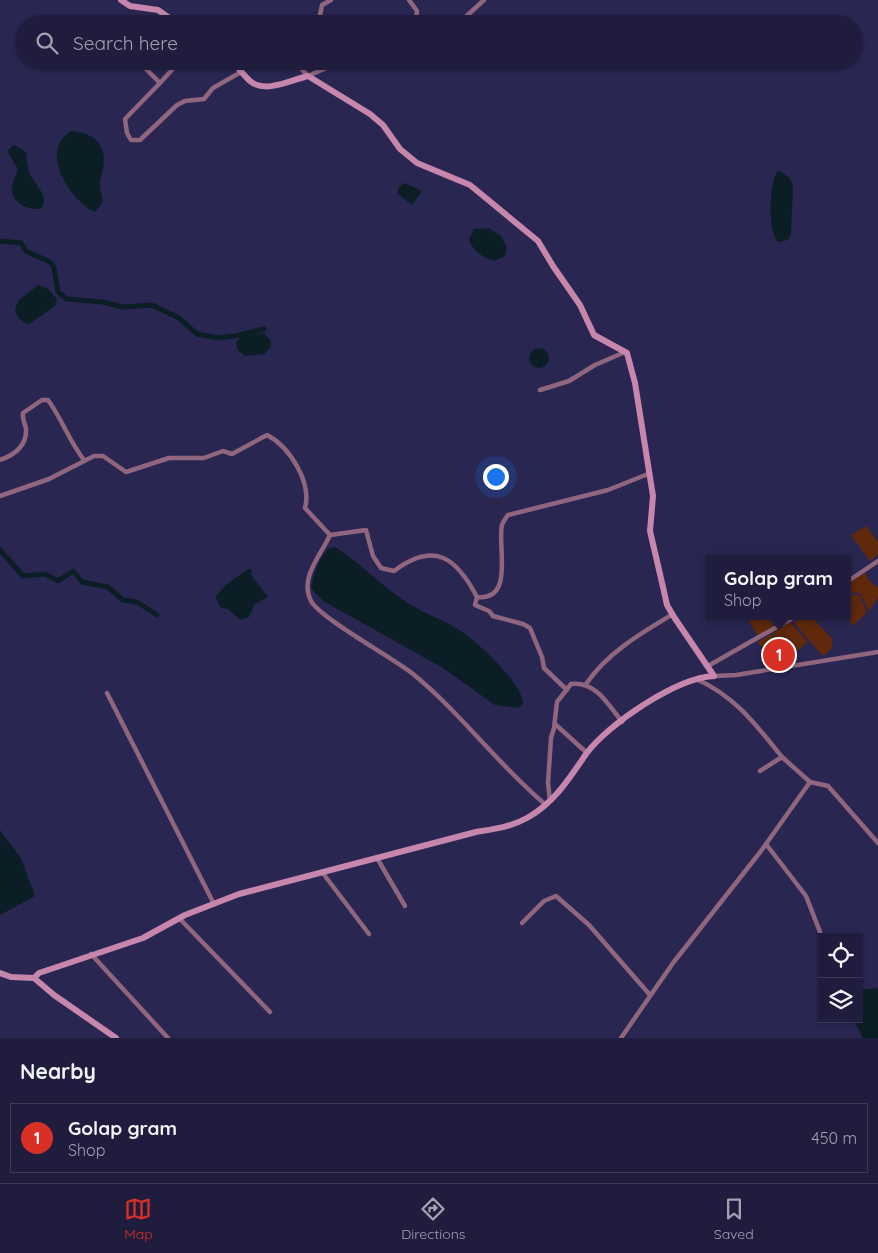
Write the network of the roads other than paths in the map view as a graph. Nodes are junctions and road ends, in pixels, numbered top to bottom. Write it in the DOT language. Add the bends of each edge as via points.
graph roads {
  1 [pos="121,0"];
  2 [pos="331,0"];
  3 [pos="410,0"];
  4 [pos="484,0"];
  5 [pos="165,15"];
  6 [pos="319,15"];
  7 [pos="417,15"];
  8 [pos="468,15"];
  9 [pos="147,70"];
  10 [pos="172,70"];
  11 [pos="302,70"];
  12 [pos="322,70"];
  13 [pos="241,72"];
  14 [pos="308,76"];
  15 [pos="160,83"];
  16 [pos="625,352"];
  17 [pos="540,390"];
  18 [pos="0,460"];
  19 [pos="84,460"];
  20 [pos="648,474"];
  21 [pos="0,496"];
  22 [pos="330,535"];
  23 [pos="878,561"];
  24 [pos="851,579"];
  25 [pos="477,597"];
  26 [pos="672,614"];
  27 [pos="789,620"];
  28 [pos="878,652"];
  29 [pos="708,666"];
  30 [pos="714,676"];
  31 [pos="695,679"];
  32 [pos="586,684"];
  33 [pos="566,690"];
  34 [pos="107,693"];
  35 [pos="622,722"];
  36 [pos="555,724"];
  37 [pos="587,753"];
  38 [pos="782,757"];
  39 [pos="760,771"];
  40 [pos="810,782"];
  41 [pos="548,803"];
  42 [pos="878,842"];
  43 [pos="766,844"];
  44 [pos="377,858"];
  45 [pos="321,871"];
  46 [pos="214,904"];
  47 [pos="405,906"];
  48 [pos="179,918"];
  49 [pos="522,923"];
  50 [pos="820,933"];
  51 [pos="369,934"];
  52 [pos="91,954"];
  53 [pos="0,973"];
  54 [pos="34,978"];
  55 [pos="650,995"];
  56 [pos="270,1012"];
  57 [pos="116,1038"];
  58 [pos="168,1038"];
  59 [pos="621,1038"];
  1 -- 5 [label="street" via="130,6 158,10"];
  2 -- 6 [label="street" via="322,5"];
  3 -- 7 [label="street" via="418,11"];
  4 -- 8 [label="street"];
  9 -- 15 [label="street"];
  10 -- 15 [label="street"];
  11 -- 14 [label="street"];
  12 -- 14 [label="street"];
  13 -- 14 [label="street" via="252,83 274,87"];
  13 -- 15 [label="street" via="213,88 204,99 185,101 140,140 131,140 125,119"];
  14 -- 16 [label="street" via="370,114 417,163 470,186 538,240 580,305 594,335"];
  16 -- 17 [label="street" via="569,381"];
  16 -- 20 [label="street" via="635,383"];
  18 -- 19 [label="street" via="16,453 26,428 23,413 42,400 48,400"];
  19 -- 21 [label="street" via="49,479"];
  19 -- 22 [label="street" via="103,456 126,472 170,458 204,458 223,451 232,454 267,435 276,440 303,477 307,499 304,508"];
  20 -- 25 [label="street" via="582,497 508,515 502,524 499,582 492,596"];
  20 -- 26 [label="street" via="654,496 650,531 662,587"];
  22 -- 25 [label="street" via="366,530 373,556 382,568 394,571 421,556 447,558 468,579"];
  22 -- 41 [label="street" via="306,580 311,601 412,673 451,708 527,790"];
  23 -- 24 [label="street"];
  25 -- 33 [label="street" via="475,605 493,616 530,628 544,668"];
  26 -- 29 [label="street"];
  26 -- 32 [label="street" via="617,650"];
  27 -- 29 [label="street"];
  28 -- 30 [label="street"];
  29 -- 30 [label="street"];
  30 -- 31 [label="street"];
  31 -- 35 [label="street" via="652,699"];
  31 -- 38 [label="street" via="728,697"];
  32 -- 33 [label="street" via="572,684"];
  32 -- 35 [label="street" via="595,689"];
  33 -- 36 [label="street" via="557,702"];
  34 -- 46 [label="street"];
  35 -- 37 [label="street"];
  36 -- 37 [label="street"];
  36 -- 41 [label="street" via="551,738"];
  37 -- 41 [label="street" via="566,784"];
  38 -- 39 [label="street"];
  38 -- 40 [label="street"];
  40 -- 42 [label="street" via="828,786"];
  40 -- 43 [label="street"];
  41 -- 44 [label="street" via="527,818 506,827"];
  43 -- 50 [label="street" via="806,896"];
  43 -- 55 [label="street"];
  44 -- 45 [label="street"];
  44 -- 47 [label="street"];
  45 -- 46 [label="street"];
  45 -- 51 [label="street"];
  46 -- 48 [label="street"];
  48 -- 52 [label="street" via="143,938"];
  48 -- 56 [label="street"];
  49 -- 55 [label="street" via="544,901 556,896 589,925"];
  52 -- 54 [label="street" via="39,972"];
  52 -- 58 [label="street"];
  53 -- 54 [label="street"];
  54 -- 57 [label="street" via="54,996"];
  55 -- 59 [label="street"];
}
